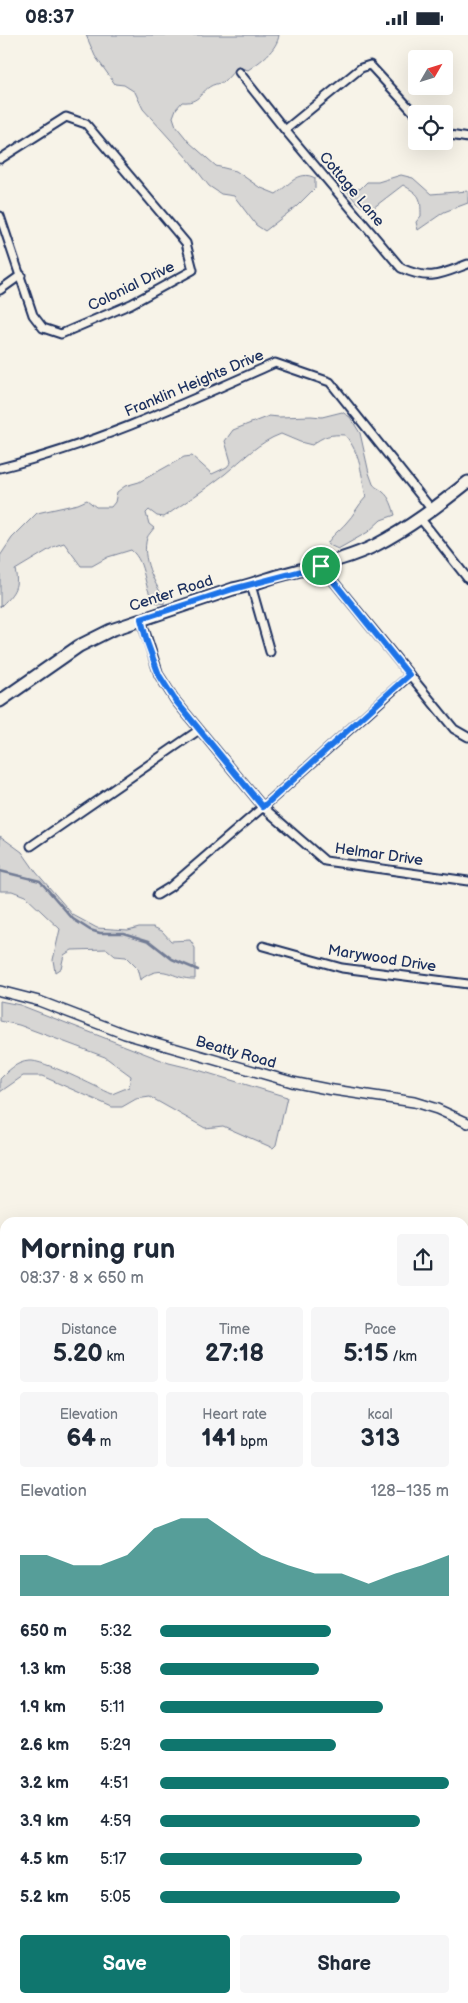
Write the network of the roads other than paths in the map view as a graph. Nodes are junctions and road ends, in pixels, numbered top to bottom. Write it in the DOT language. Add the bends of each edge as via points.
graph roads {
  1 [pos="239,72"];
  2 [pos="408,106"];
  3 [pos="284,130"];
  4 [pos="453,136"];
  5 [pos="468,138"];
  6 [pos="0,159"];
  7 [pos="0,216"];
  8 [pos="468,264"];
  9 [pos="21,275"];
  10 [pos="0,290"];
  11 [pos="0,468"];
  12 [pos="468,482"];
  13 [pos="432,510"];
  14 [pos="420,518"];
  15 [pos="321,566"];
  16 [pos="468,579"];
  17 [pos="250,585"];
  18 [pos="141,619"];
  19 [pos="270,652"];
  20 [pos="409,675"];
  21 [pos="0,701"];
  22 [pos="199,730"];
  23 [pos="468,737"];
  24 [pos="263,807"];
  25 [pos="30,846"];
  26 [pos="468,881"];
  27 [pos="157,895"];
  28 [pos="263,947"];
  29 [pos="468,984"];
  30 [pos="0,991"];
  31 [pos="468,1122"];
  1 -- 3 [label="street, Cottage Lane"];
  2 -- 3 [label="street" via="370,65 361,67"];
  3 -- 8 [label="street, Cottage Lane" via="401,268 430,277"];
  4 -- 5 [label="street"];
  6 -- 9 [label="street, Colonial Drive" via="66,117 86,124 186,243 193,270 131,304 61,334 43,328 33,315"];
  7 -- 9 [label="street, Colonial Drive"];
  9 -- 10 [label="street"];
  11 -- 13 [label="street, Franklin Heights Drive" via="44,457 156,416 275,363 330,382"];
  12 -- 13 [label="main road, Center Road"];
  13 -- 14 [label="main road, Center Road"];
  14 -- 15 [label="main road, Center Road" via="375,545"];
  14 -- 16 [label="street"];
  15 -- 17 [label="main road, Center Road"];
  15 -- 20 [label="street"];
  17 -- 18 [label="main road, Center Road"];
  17 -- 19 [label="street"];
  18 -- 21 [label="main road, Center Road" via="78,646"];
  18 -- 22 [label="street, Helmar Drive" via="159,675"];
  20 -- 23 [label="street" via="454,729"];
  20 -- 24 [label="street"];
  22 -- 24 [label="street, Helmar Drive"];
  22 -- 25 [label="street"];
  24 -- 26 [label="street, Helmar Drive" via="325,861"];
  24 -- 27 [label="street"];
  28 -- 29 [label="street, Marywood Drive" via="342,968"];
  30 -- 31 [label="street, Beatty Road" via="39,1001 125,1034 274,1077 414,1102"];
}
